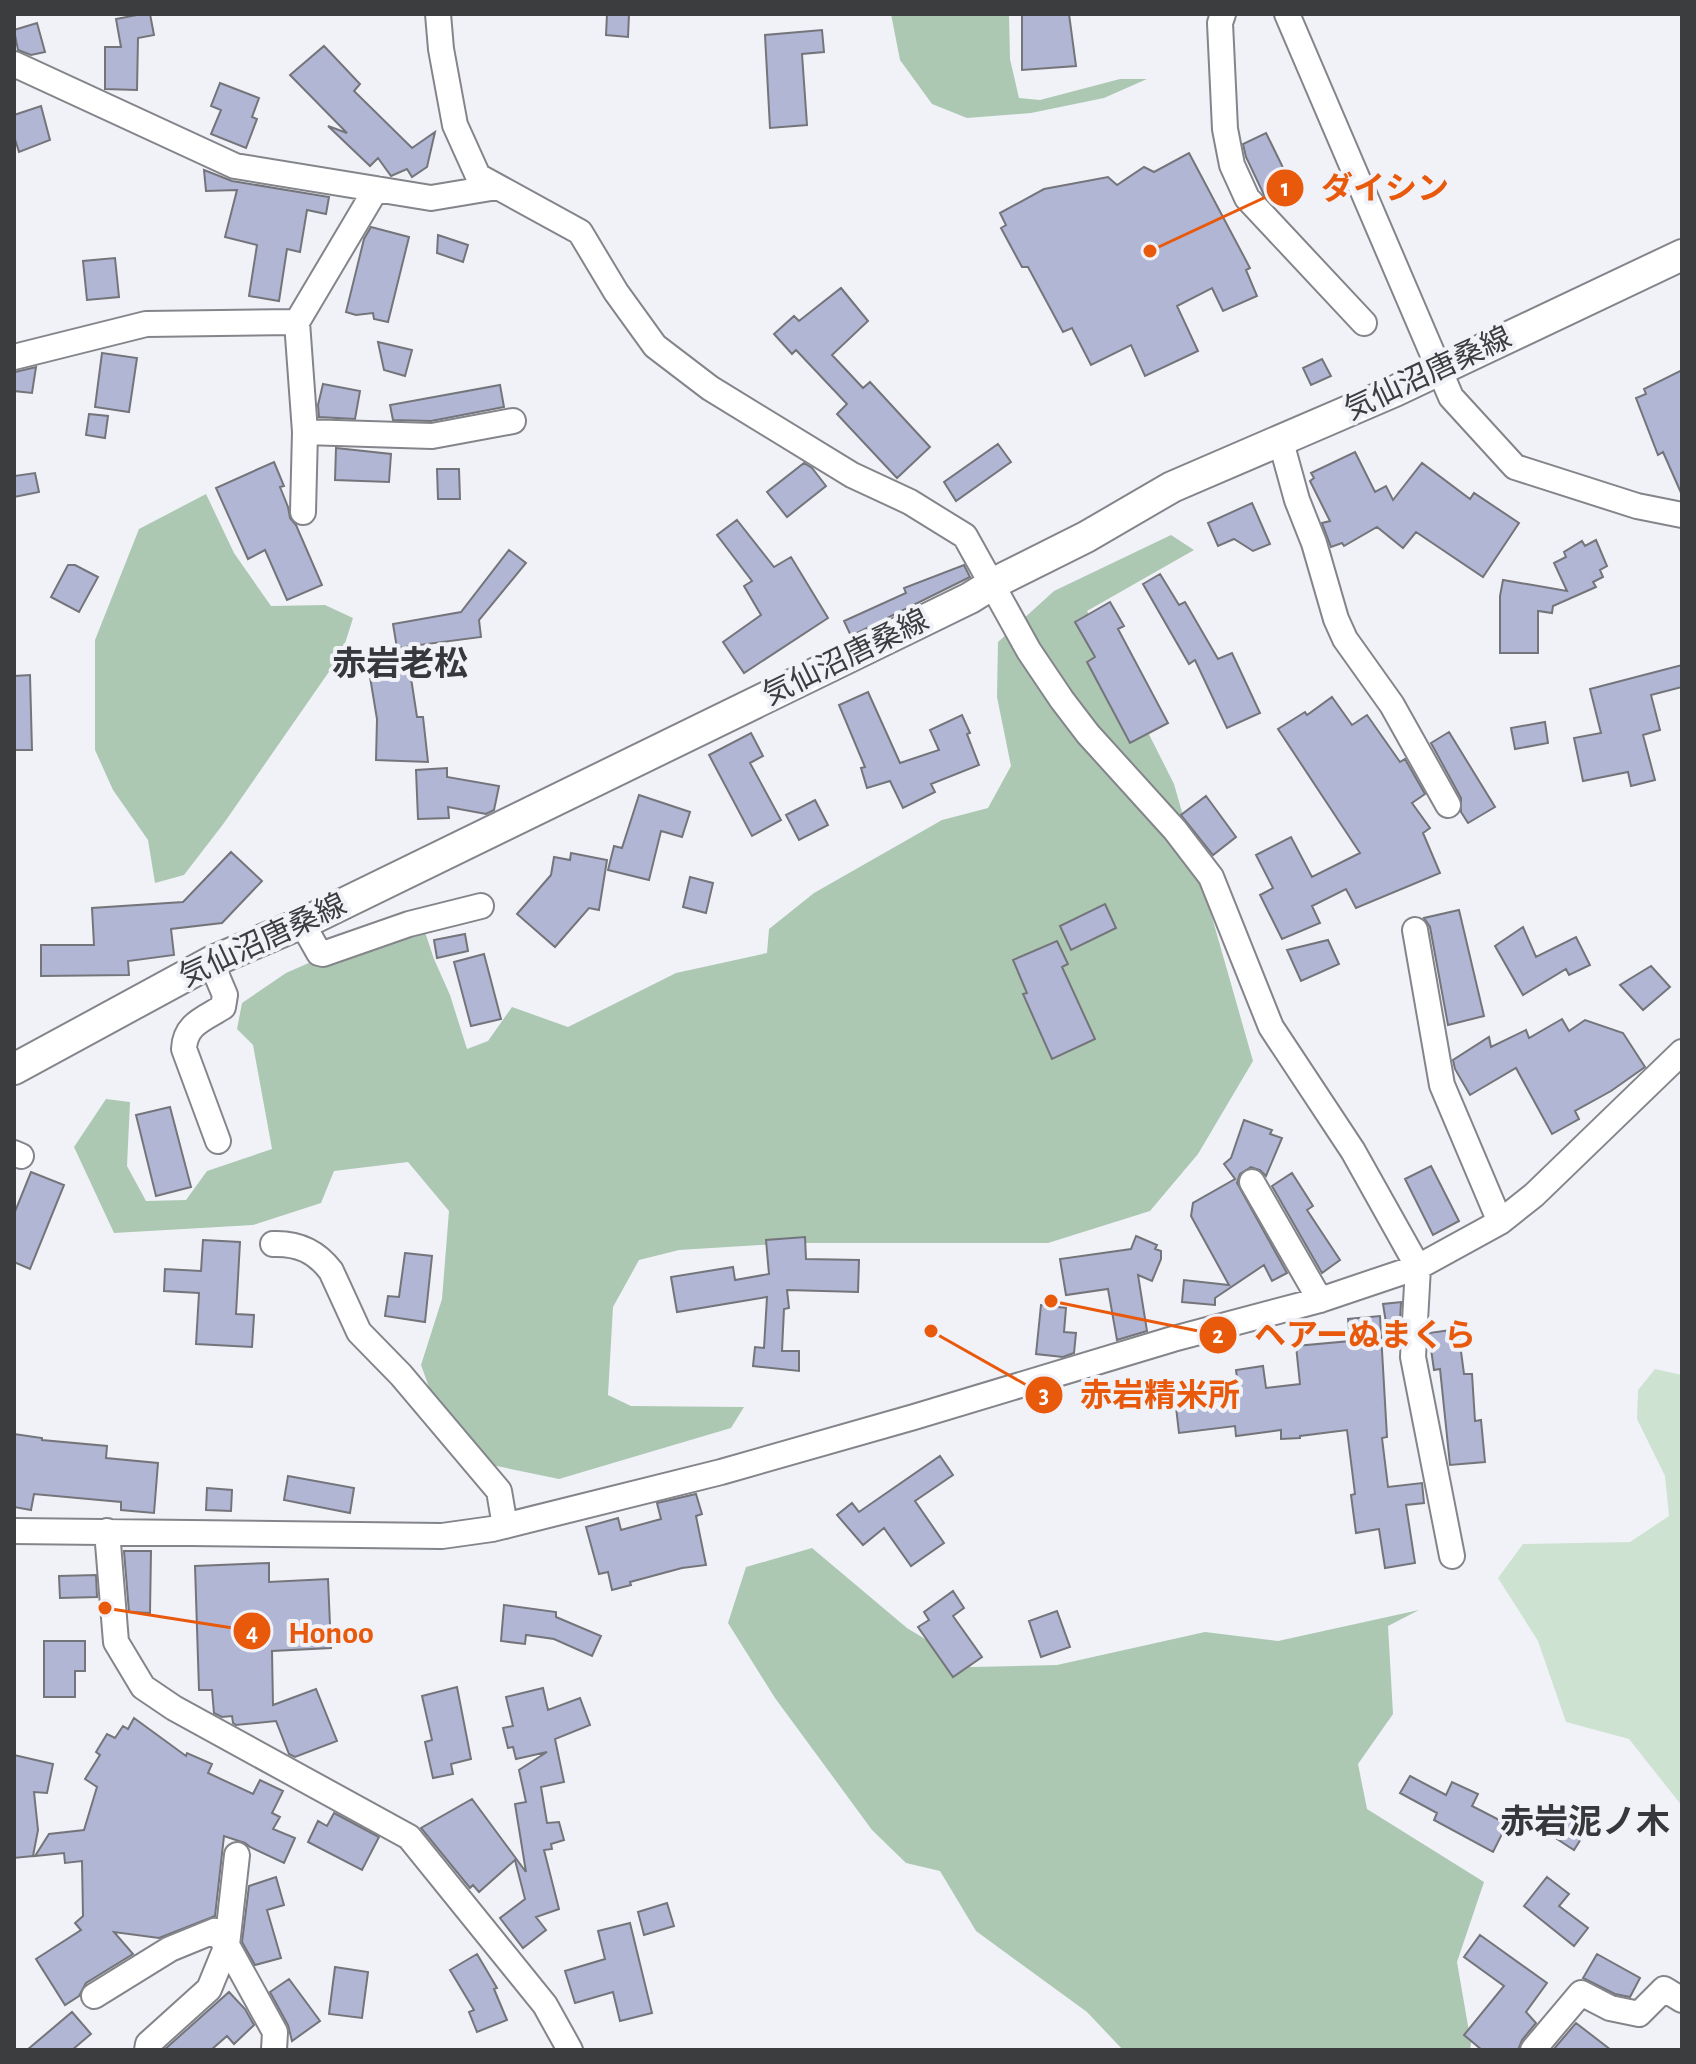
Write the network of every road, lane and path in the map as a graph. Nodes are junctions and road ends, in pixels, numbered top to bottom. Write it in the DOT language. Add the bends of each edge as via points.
graph roads {
  1 [pos="438,14"];
  2 [pos="1223,14"];
  3 [pos="1287,14"];
  4 [pos="14,64"];
  5 [pos="497,187"];
  6 [pos="376,189"];
  7 [pos="1682,255"];
  8 [pos="297,322"];
  9 [pos="1364,323"];
  10 [pos="14,357"];
  11 [pos="1440,367"];
  12 [pos="513,421"];
  13 [pos="305,432"];
  14 [pos="1281,442"];
  15 [pos="303,512"];
  16 [pos="1682,515"];
  17 [pos="994,583"];
  18 [pos="1448,805"];
  19 [pos="481,906"];
  20 [pos="302,923"];
  21 [pos="1415,930"];
  22 [pos="211,962"];
  23 [pos="1682,1052"];
  24 [pos="14,1069"];
  25 [pos="218,1141"];
  26 [pos="1252,1182"];
  27 [pos="1500,1222"];
  28 [pos="273,1244"];
  29 [pos="1418,1267"];
  30 [pos="1320,1300"];
  31 [pos="505,1526"];
  32 [pos="14,1531"];
  33 [pos="107,1531"];
  34 [pos="1452,1556"];
  35 [pos="237,1855"];
  36 [pos="227,1945"];
  37 [pos="94,1996"];
  38 [pos="1682,2000"];
  39 [pos="147,2050"];
  40 [pos="274,2050"];
  41 [pos="570,2050"];
  42 [pos="1533,2050"];
  1 -- 5 [label="street" via="455,125 478,176"];
  2 -- 9 [label="street" via="1225,129 1232,165 1247,198"];
  3 -- 11 [label="street"];
  4 -- 6 [label="street" via="235,166"];
  5 -- 6 [label="street" via="431,198"];
  5 -- 17 [label="street" via="580,232 655,346 784,435 965,536"];
  6 -- 8 [label="street"];
  7 -- 11 [label="main road, 気仙沼唐桑線"];
  8 -- 10 [label="street" via="146,324"];
  8 -- 13 [label="street"];
  11 -- 14 [label="main road, 気仙沼唐桑線"];
  11 -- 16 [label="street" via="1451,397 1515,467"];
  12 -- 13 [label="street" via="432,436"];
  13 -- 15 [label="street"];
  14 -- 17 [label="main road, 気仙沼唐桑線" via="1172,487"];
  14 -- 18 [label="street" via="1345,639 1392,705"];
  17 -- 20 [label="main road, 気仙沼唐桑線"];
  17 -- 29 [label="street" via="1062,700 1211,877 1271,1027 1353,1151"];
  19 -- 20 [label="street" via="323,954"];
  20 -- 22 [label="main road, 気仙沼唐桑線"];
  21 -- 27 [label="street" via="1442,1085"];
  22 -- 24 [label="main road, 気仙沼唐桑線"];
  22 -- 25 [label="street" via="225,995 223,1007 191,1027 184,1049"];
  23 -- 27 [label="street"];
  26 -- 30 [label="street"];
  27 -- 29 [label="street"];
  28 -- 31 [label="street" via="305,1248 325,1262 359,1332 499,1491"];
  29 -- 30 [label="street"];
  29 -- 34 [label="street" via="1413,1357"];
  30 -- 31 [label="street" via="721,1472"];
  31 -- 33 [label="street" via="442,1536"];
  32 -- 33 [label="street"];
  33 -- 41 [label="street" via="116,1642 143,1687 409,1837 545,2005"];
  35 -- 36 [label="street"];
  36 -- 37 [label="street" via="214,1931 170,1949"];
  36 -- 39 [label="street" via="209,1989"];
  36 -- 40 [label="street" via="275,2032"];
  38 -- 42 [label="street" via="1664,1989 1639,2014 1610,2008 1581,1993"];
}
